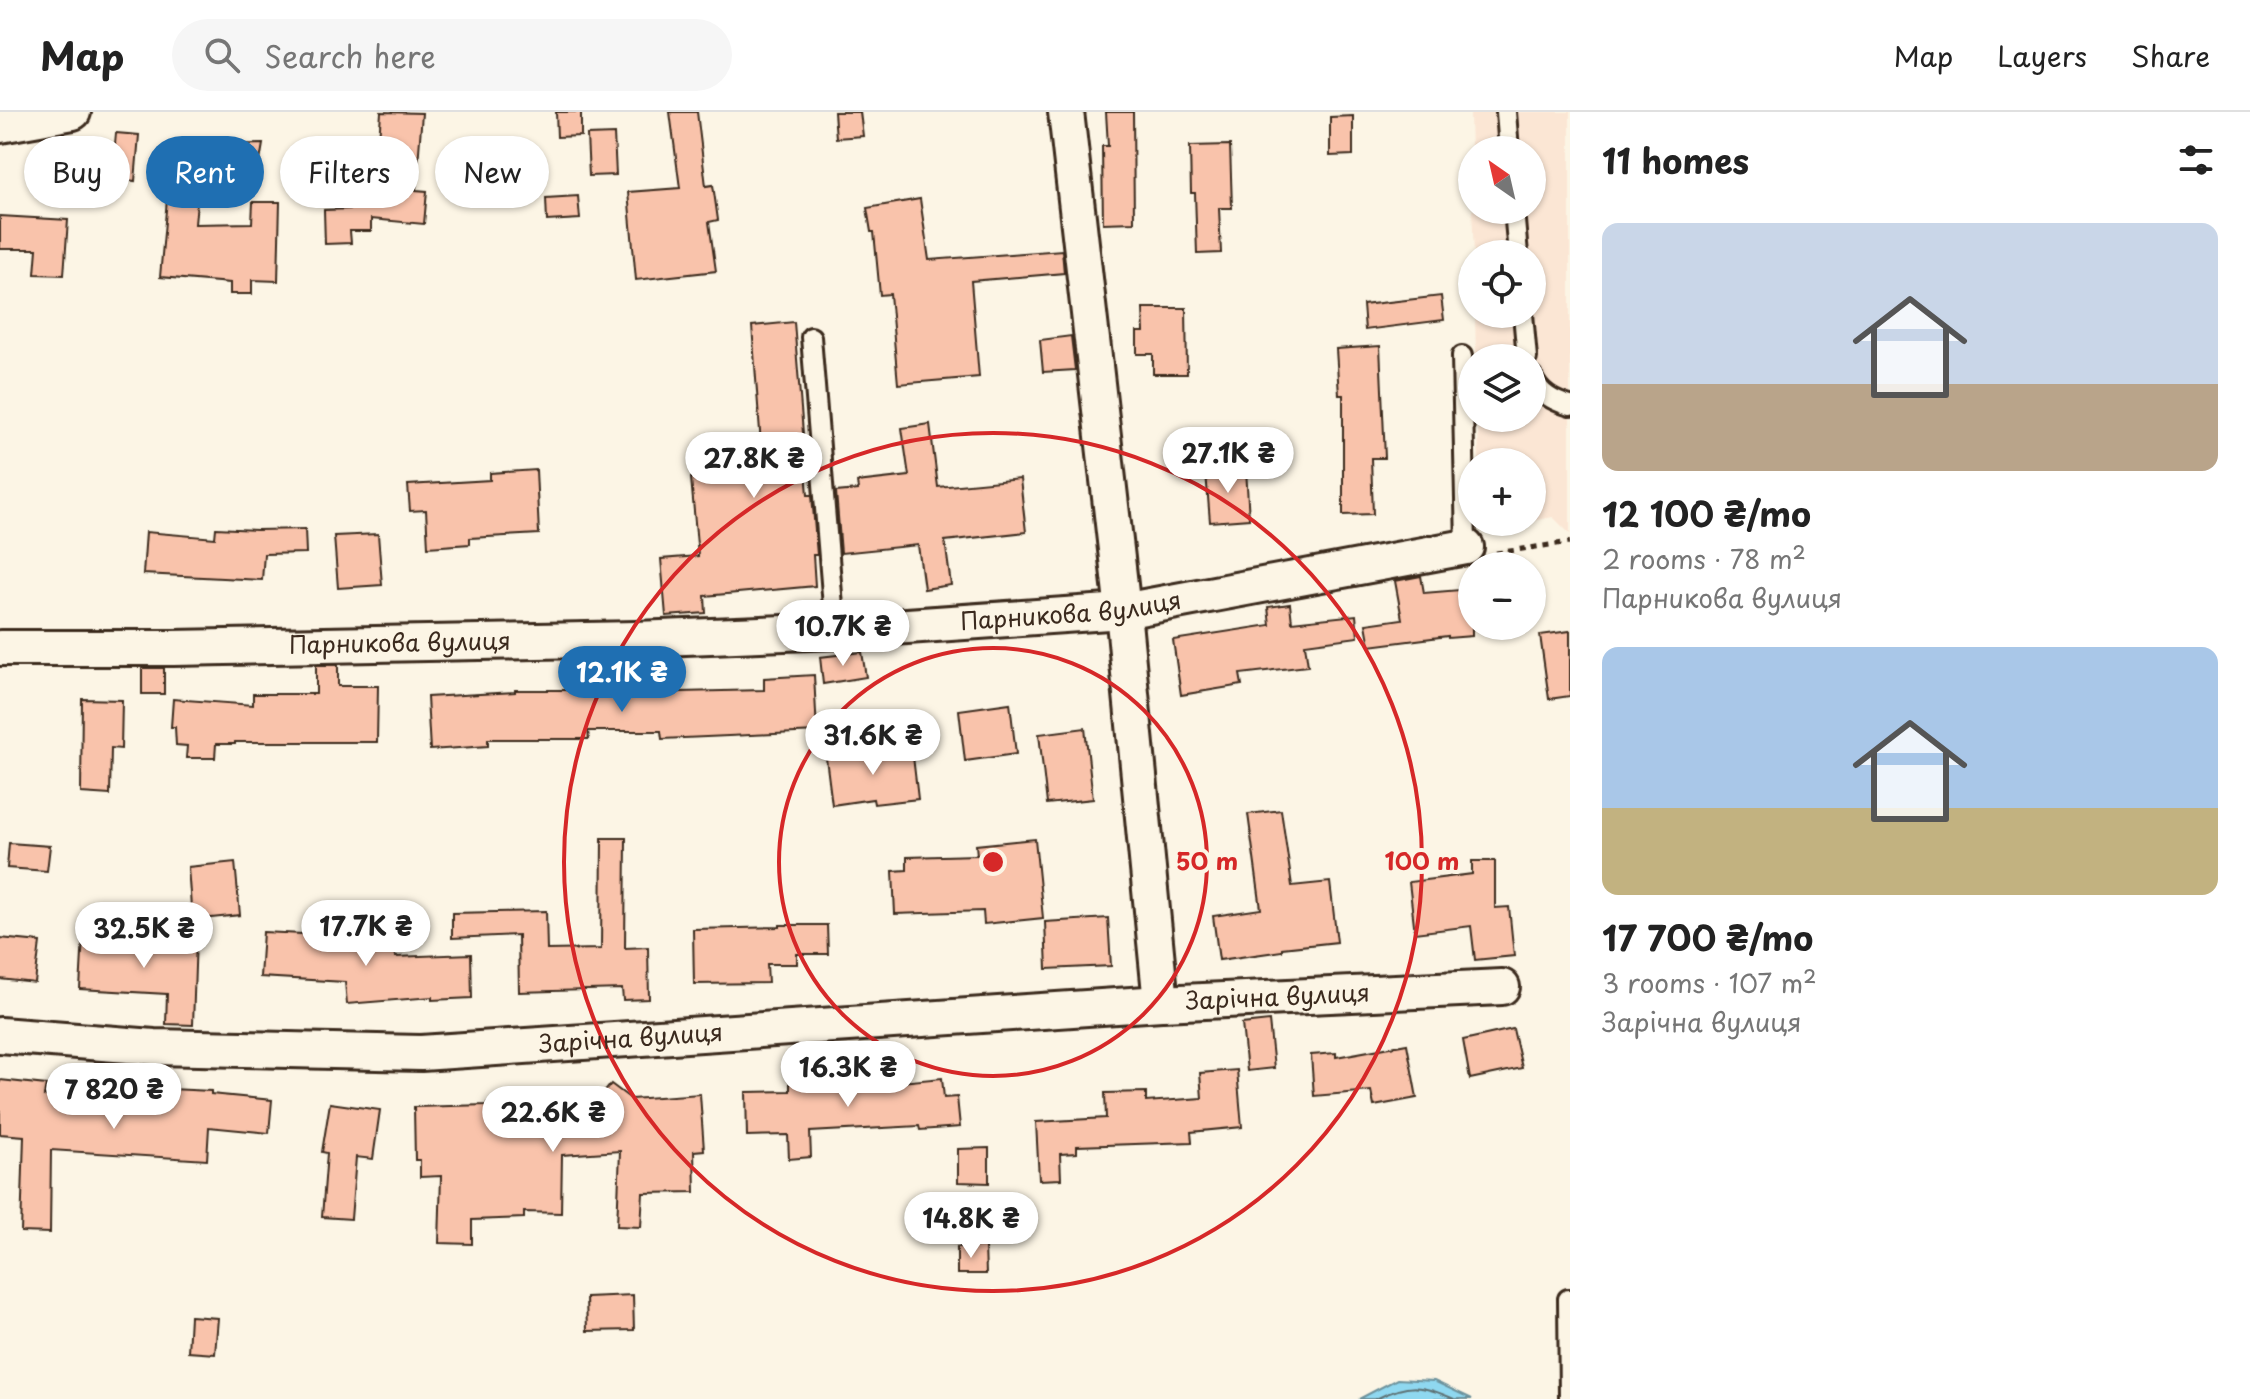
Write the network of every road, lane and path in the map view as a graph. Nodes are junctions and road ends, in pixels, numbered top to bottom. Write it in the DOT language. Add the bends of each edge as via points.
graph roads {
  1 [pos="73,112"];
  2 [pos="1066,112"];
  3 [pos="1506,112"];
  4 [pos="0,125"];
  5 [pos="1508,136"];
  6 [pos="811,337"];
  7 [pos="1546,395"];
  8 [pos="1570,406"];
  9 [pos="1464,432"];
  10 [pos="1570,542"];
  11 [pos="1466,547"];
  12 [pos="1123,611"];
  13 [pos="835,631"];
  14 [pos="0,648"];
  15 [pos="1502,987"];
  16 [pos="1161,1003"];
  17 [pos="0,1035"];
  18 [pos="1570,1299"];
  19 [pos="1569,1399"];
  1 -- 4 [label="street"];
  2 -- 12 [label="street"];
  3 -- 5 [label="lane"];
  6 -- 13 [label="lane"];
  7 -- 8 [label="lane"];
  9 -- 11 [label="lane"];
  10 -- 11 [label="path" via="1496,554"];
  11 -- 12 [label="street, Парникова вулиця"];
  12 -- 13 [label="street, Парникова вулиця"];
  12 -- 16 [label="street"];
  13 -- 14 [label="street, Парникова вулиця"];
  15 -- 16 [label="street, Зарічна вулиця"];
  16 -- 17 [label="street, Зарічна вулиця" via="421,1053 154,1047"];
  18 -- 19 [label="lane"];
}
